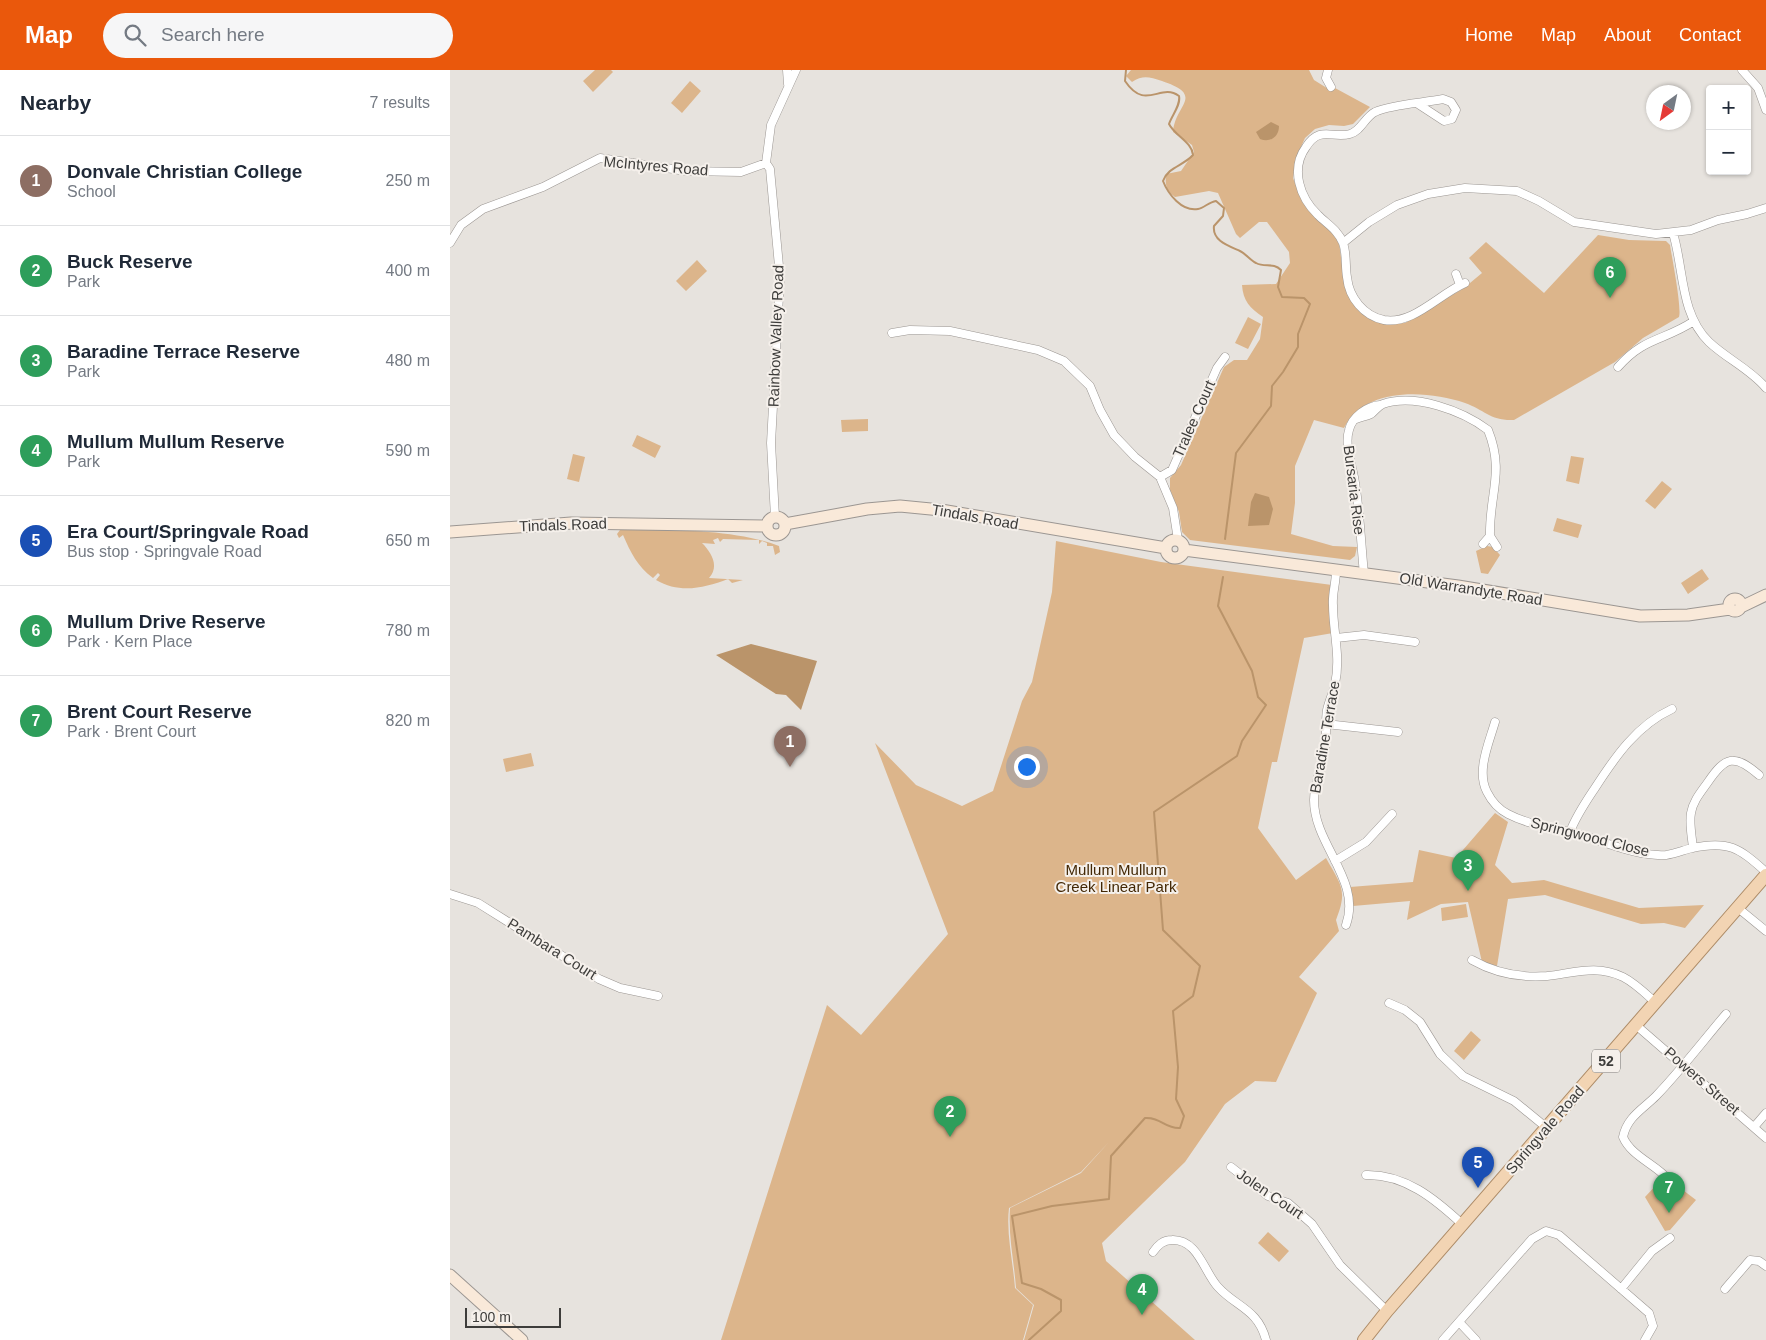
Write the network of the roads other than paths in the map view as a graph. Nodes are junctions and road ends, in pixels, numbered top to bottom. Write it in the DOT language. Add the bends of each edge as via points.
graph roads {
  1 [pos="786,70"];
  2 [pos="796,70"];
  3 [pos="1742,70"];
  4 [pos="1324,75"];
  5 [pos="788,84"];
  6 [pos="1331,87"];
  7 [pos="1418,104"];
  8 [pos="1766,110"];
  9 [pos="766,162"];
  10 [pos="1766,208"];
  11 [pos="1673,233"];
  12 [pos="450,243"];
  13 [pos="1343,243"];
  14 [pos="1456,274"];
  15 [pos="1694,322"];
  16 [pos="892,333"];
  17 [pos="1225,357"];
  18 [pos="1618,367"];
  19 [pos="1766,388"];
  20 [pos="1160,476"];
  21 [pos="780,520"];
  22 [pos="766,526"];
  23 [pos="450,532"];
  24 [pos="1490,536"];
  25 [pos="1483,544"];
  26 [pos="1181,545"];
  27 [pos="1497,547"];
  28 [pos="1336,571"];
  29 [pos="1364,574"];
  30 [pos="1766,595"];
  31 [pos="1336,638"];
  32 [pos="1415,642"];
  33 [pos="1672,709"];
  34 [pos="1495,722"];
  35 [pos="1326,724"];
  36 [pos="1398,732"];
  37 [pos="1759,775"];
  38 [pos="1392,814"];
  39 [pos="1570,832"];
  40 [pos="1693,848"];
  41 [pos="1335,861"];
  42 [pos="1766,874"];
  43 [pos="450,894"];
  44 [pos="1738,908"];
  45 [pos="1346,925"];
  46 [pos="1766,932"];
  47 [pos="1472,960"];
  48 [pos="658,996"];
  49 [pos="1389,1003"];
  50 [pos="1656,1003"];
  51 [pos="1726,1014"];
  52 [pos="1636,1026"];
  53 [pos="1683,1064"];
  54 [pos="1766,1113"];
  55 [pos="1754,1127"];
  56 [pos="1547,1128"];
  57 [pos="1766,1138"];
  58 [pos="1231,1167"];
  59 [pos="1366,1175"];
  60 [pos="1668,1179"];
  61 [pos="1462,1224"];
  62 [pos="1670,1238"];
  63 [pos="1153,1252"];
  64 [pos="1766,1266"];
  65 [pos="450,1275"];
  66 [pos="1621,1289"];
  67 [pos="1725,1289"];
  68 [pos="1387,1310"];
  69 [pos="1459,1322"];
  70 [pos="522,1340"];
  71 [pos="1266,1340"];
  72 [pos="1364,1340"];
  73 [pos="1443,1340"];
  74 [pos="1476,1340"];
  75 [pos="1645,1340"];
  1 -- 5 [label="street"];
  2 -- 5 [label="street"];
  3 -- 8 [label="street" via="1758,88"];
  4 -- 6 [label="street"];
  5 -- 9 [label="street, Rainbow Valley Road" via="771,125"];
  7 -- 13 [label="street" via="1378,111 1351,134 1319,134 1302,152 1298,176 1304,197 1318,216 1337,232"];
  9 -- 12 [label="street, McIntyres Road" via="741,172 686,171 600,158 543,187 482,209 461,225"];
  9 -- 21 [label="street, Rainbow Valley Road" via="770,169 780,277 771,443"];
  10 -- 11 [label="street"];
  11 -- 13 [label="street" via="1585,225 1563,217 1518,192 1465,188 1428,194 1397,205"];
  11 -- 15 [label="street" via="1686,301"];
  13 -- 14 [label="street" via="1352,294 1362,309 1376,318 1394,321 1410,317 1462,284"];
  15 -- 18 [label="street" via="1642,345"];
  15 -- 19 [label="street" via="1709,342 1749,371"];
  16 -- 20 [label="street" via="950,331 1038,350 1064,361 1090,386 1114,435"];
  17 -- 20 [label="street, Tralee Court" via="1217,368 1172,470"];
  20 -- 26 [label="street" via="1173,508"];
  21 -- 22 [label="main road" via="768,521"];
  21 -- 22 [label="main road" via="784,530 777,536"];
  21 -- 26 [label="main road, Tindals Road" via="876,508 916,507 1166,548 1174,558 1181,555"];
  22 -- 23 [label="main road, Tindals Road" via="571,523"];
  24 -- 25 [label="street"];
  24 -- 27 [label="street"];
  24 -- 29 [label="street, Bursaria Rise" via="1491,503 1498,461 1488,430 1457,410 1437,405 1403,402 1381,405 1351,424 1348,440"];
  26 -- 28 [label="main road, Old Warrandyte Road" via="1224,556"];
  28 -- 29 [label="main road, Old Warrandyte Road"];
  28 -- 31 [label="street, Baradine Terrace" via="1332,598"];
  29 -- 30 [label="main road, Old Warrandyte Road" via="1640,616 1688,615"];
  31 -- 32 [label="street" via="1364,635"];
  31 -- 35 [label="street, Baradine Terrace" via="1339,659"];
  33 -- 39 [label="street" via="1646,725 1613,759"];
  34 -- 39 [label="street, Springwood Close" via="1484,760 1483,780 1493,804 1518,819"];
  35 -- 36 [label="street"];
  35 -- 41 [label="street, Baradine Terrace" via="1325,748 1314,799 1317,825"];
  37 -- 40 [label="street" via="1738,760 1728,760 1719,766 1694,802 1690,814"];
  38 -- 41 [label="street" via="1366,842"];
  39 -- 40 [label="street, Springwood Close" via="1640,852 1666,855"];
  40 -- 42 [label="street, Springwood Close" via="1726,844 1746,854"];
  41 -- 45 [label="street, Baradine Terrace" via="1346,882 1350,901"];
  42 -- 44 [label="main road, Springvale Road / 52"];
  43 -- 48 [label="street, Pambara Court" via="478,903 599,979 620,988"];
  44 -- 46 [label="street"];
  44 -- 50 [label="main road, Springvale Road / 52"];
  47 -- 50 [label="street" via="1487,969 1517,975 1546,976 1586,969 1608,972 1629,980"];
  49 -- 56 [label="street" via="1420,1022 1440,1054 1463,1076 1514,1101"];
  50 -- 52 [label="main road, Springvale Road / 52"];
  51 -- 53 [label="street"];
  52 -- 53 [label="street, Powers Street"];
  52 -- 56 [label="main road, Springvale Road / 52"];
  53 -- 55 [label="street, Powers Street"];
  53 -- 60 [label="street" via="1656,1096 1635,1114 1623,1137 1639,1156"];
  54 -- 55 [label="street"];
  55 -- 57 [label="street, Powers Street"];
  56 -- 61 [label="main road, Springvale Road / 52"];
  58 -- 68 [label="street, Jolen Court" via="1268,1196 1288,1203 1312,1224 1340,1265"];
  59 -- 61 [label="street" via="1384,1175 1422,1191"];
  61 -- 68 [label="main road, Springvale Road / 52"];
  62 -- 66 [label="street" via="1652,1251"];
  63 -- 71 [label="street" via="1168,1240 1188,1246 1218,1288 1255,1317"];
  64 -- 67 [label="street" via="1750,1260"];
  65 -- 70 [label="main road"];
  66 -- 69 [label="street" via="1559,1235 1543,1231 1532,1238"];
  66 -- 75 [label="street" via="1651,1316 1652,1329"];
  68 -- 72 [label="main road, Springvale Road / 52"];
  69 -- 73 [label="street"];
  69 -- 74 [label="street"];
}
